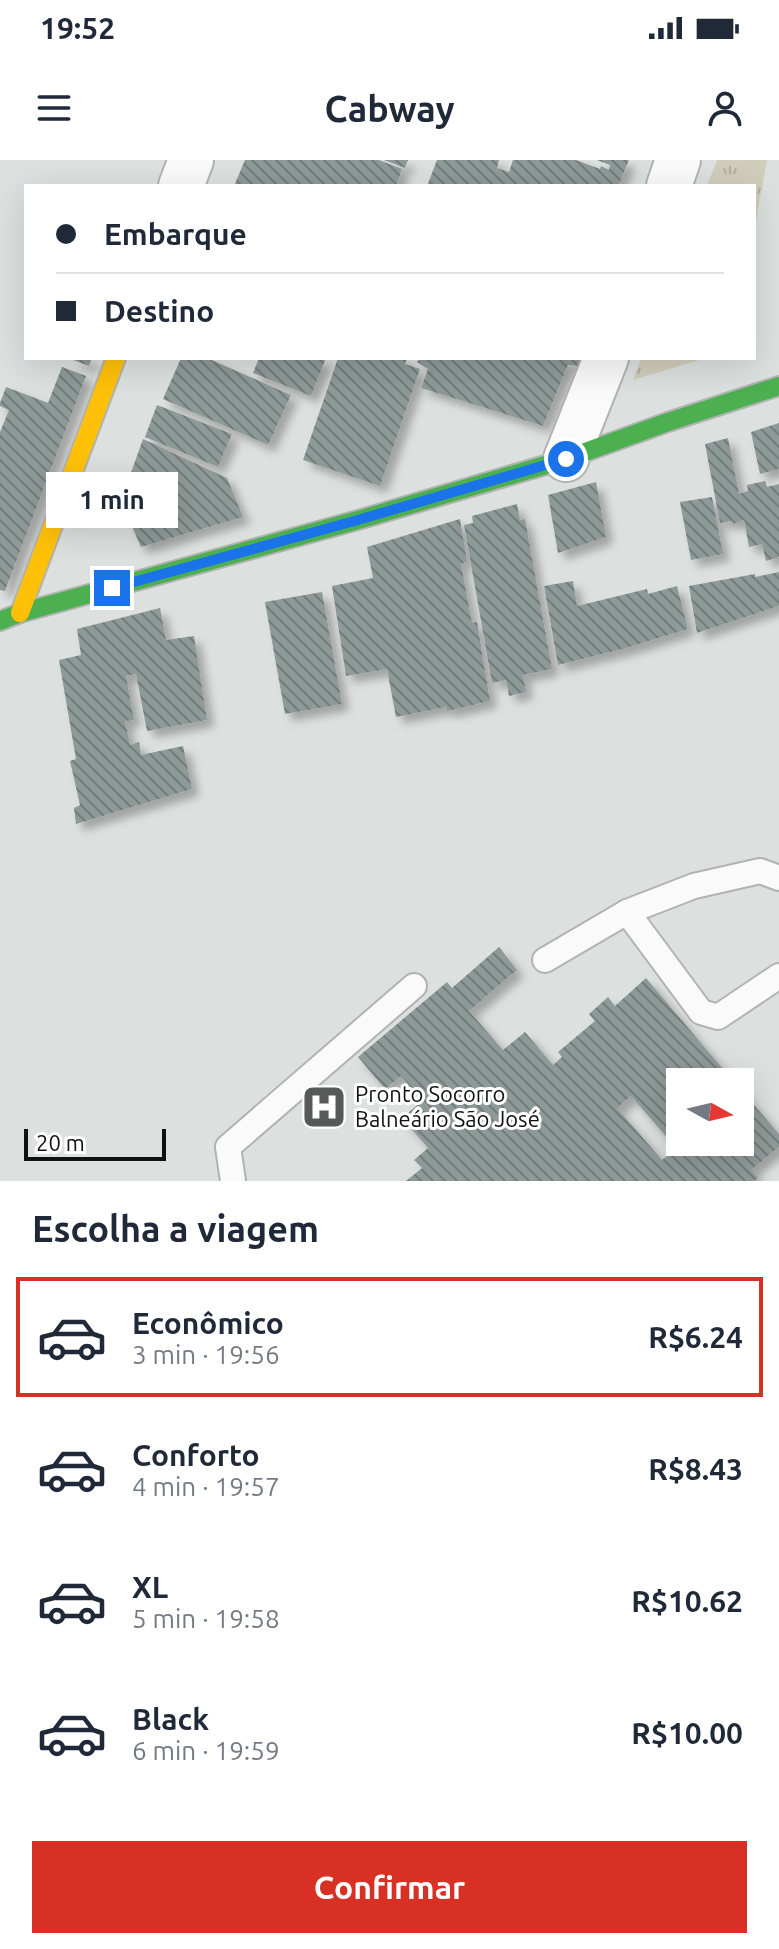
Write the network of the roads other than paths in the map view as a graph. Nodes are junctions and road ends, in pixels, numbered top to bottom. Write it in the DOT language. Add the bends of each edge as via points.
graph roads {
  1 [pos="191,160"];
  2 [pos="678,160"];
  3 [pos="182,184"];
  4 [pos="670,184"];
  5 [pos="115,360"];
  6 [pos="605,360"];
  7 [pos="779,386"];
  8 [pos="566,459"];
  9 [pos="20,613"];
  10 [pos="0,621"];
  11 [pos="779,878"];
  12 [pos="627,912"];
  13 [pos="545,960"];
  14 [pos="779,976"];
  15 [pos="414,986"];
  16 [pos="233,1181"];
  1 -- 3 [label="street"];
  2 -- 4 [label="street"];
  5 -- 9 [label="street"];
  6 -- 8 [label="street"];
  7 -- 8 [label="street"];
  8 -- 9 [label="street"];
  9 -- 10 [label="street"];
  11 -- 12 [label="lane" via="760,871 694,886"];
  12 -- 13 [label="lane"];
  12 -- 14 [label="lane" via="701,1012 718,1017"];
  15 -- 16 [label="lane" via="228,1147"];
}
